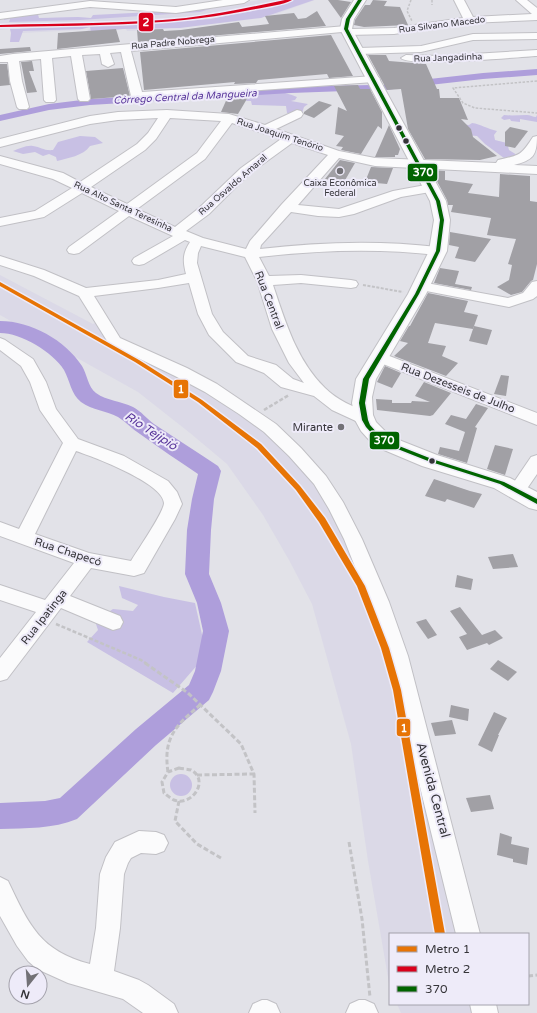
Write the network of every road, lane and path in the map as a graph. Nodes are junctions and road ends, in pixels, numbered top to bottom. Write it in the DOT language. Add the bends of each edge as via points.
graph roads {
  1 [pos="244,0"];
  2 [pos="360,0"];
  3 [pos="411,0"];
  4 [pos="432,0"];
  5 [pos="459,0"];
  6 [pos="521,0"];
  7 [pos="222,2"];
  8 [pos="432,5"];
  9 [pos="5,13"];
  10 [pos="537,13"];
  11 [pos="537,17"];
  12 [pos="469,20"];
  13 [pos="416,28"];
  14 [pos="347,31"];
  15 [pos="537,36"];
  16 [pos="126,47"];
  17 [pos="104,49"];
  18 [pos="76,51"];
  19 [pos="359,52"];
  20 [pos="537,53"];
  21 [pos="46,54"];
  22 [pos="13,57"];
  23 [pos="0,59"];
  24 [pos="108,64"];
  25 [pos="374,79"];
  26 [pos="537,81"];
  27 [pos="50,100"];
  28 [pos="84,100"];
  29 [pos="23,107"];
  30 [pos="537,113"];
  31 [pos="167,114"];
  32 [pos="297,114"];
  33 [pos="229,118"];
  34 [pos="266,129"];
  35 [pos="290,138"];
  36 [pos="537,140"];
  37 [pos="0,143"];
  38 [pos="336,154"];
  39 [pos="0,160"];
  40 [pos="418,165"];
  41 [pos="478,166"];
  42 [pos="537,170"];
  43 [pos="83,187"];
  44 [pos="431,188"];
  45 [pos="288,207"];
  46 [pos="128,210"];
  47 [pos="0,222"];
  48 [pos="187,236"];
  49 [pos="74,250"];
  50 [pos="438,251"];
  51 [pos="250,254"];
  52 [pos="0,260"];
  53 [pos="139,261"];
  54 [pos="195,277"];
  55 [pos="264,281"];
  56 [pos="351,284"];
  57 [pos="537,285"];
  58 [pos="419,290"];
  59 [pos="84,293"];
  60 [pos="0,343"];
  61 [pos="379,357"];
  62 [pos="293,392"];
  63 [pos="319,392"];
  64 [pos="254,417"];
  65 [pos="364,418"];
  66 [pos="537,419"];
  67 [pos="72,443"];
  68 [pos="537,461"];
  69 [pos="518,490"];
  70 [pos="537,502"];
  71 [pos="0,529"];
  72 [pos="24,537"];
  73 [pos="87,560"];
  74 [pos="0,592"];
  75 [pos="50,609"];
  76 [pos="113,622"];
  77 [pos="0,673"];
  78 [pos="199,704"];
  79 [pos="168,772"];
  80 [pos="254,774"];
  81 [pos="197,775"];
  82 [pos="179,801"];
  83 [pos="256,813"];
  84 [pos="349,842"];
  85 [pos="156,843"];
  86 [pos="221,858"];
  87 [pos="0,889"];
  88 [pos="468,933"];
  89 [pos="100,979"];
  90 [pos="365,1008"];
  91 [pos="165,1013"];
  92 [pos="262,1013"];
  93 [pos="267,1013"];
  1 -- 7 [label="street"];
  2 -- 14 [label="main road" via="348,20"];
  3 -- 13 [label="path" via="407,11"];
  4 -- 8 [label="path"];
  5 -- 12 [label="street"];
  6 -- 10 [label="street"];
  7 -- 9 [label="street" via="166,10 90,4"];
  11 -- 12 [label="street, Rua Silvano Macedo"];
  12 -- 13 [label="street, Rua Silvano Macedo"];
  13 -- 14 [label="street, Rua Silvano Macedo"];
  14 -- 16 [label="street, Rua Padre Nobrega"];
  14 -- 19 [label="main road"];
  15 -- 19 [label="street" via="459,38 421,49"];
  16 -- 17 [label="street, Rua Padre Nobrega"];
  16 -- 25 [label="street" via="137,96"];
  17 -- 18 [label="street, Rua Padre Nobrega"];
  17 -- 24 [label="street"];
  18 -- 21 [label="street, Rua Padre Nobrega"];
  18 -- 28 [label="street"];
  19 -- 20 [label="street, Rua Jangadinha" via="425,60"];
  19 -- 25 [label="main road"];
  21 -- 22 [label="street, Rua Padre Nobrega"];
  21 -- 27 [label="street"];
  22 -- 23 [label="street, Rua Padre Nobrega"];
  22 -- 29 [label="street"];
  25 -- 40 [label="main road"];
  26 -- 30 [label="path" via="453,88 463,103 475,108"];
  31 -- 33 [label="street, Rua Joaquim Tenório"];
  31 -- 37 [label="street, Rua Joaquim Tenório" via="97,119"];
  31 -- 43 [label="street" via="141,147"];
  32 -- 34 [label="street"];
  33 -- 34 [label="street, Rua Joaquim Tenório"];
  33 -- 46 [label="street" via="201,156"];
  34 -- 35 [label="street, Rua Joaquim Tenório"];
  35 -- 38 [label="street, Rua Joaquim Tenório"];
  35 -- 48 [label="street, Rua Osvaldo Amaral" via="251,167 204,211"];
  36 -- 41 [label="street" via="524,158"];
  38 -- 40 [label="street, Rua Joaquim Tenório" via="375,162"];
  38 -- 45 [label="street"];
  39 -- 43 [label="street, Rua Alto Santa Teresinha" via="42,171"];
  40 -- 41 [label="street, Rua Joaquim Tenório"];
  40 -- 44 [label="main road"];
  41 -- 42 [label="street, Rua Joaquim Tenório"];
  43 -- 46 [label="street, Rua Alto Santa Teresinha"];
  43 -- 47 [label="street" via="39,214"];
  44 -- 45 [label="street" via="398,194 339,213"];
  44 -- 50 [label="main road" via="442,212 442,232"];
  45 -- 51 [label="street" via="255,244"];
  46 -- 48 [label="street, Rua Alto Santa Teresinha"];
  46 -- 49 [label="street"];
  48 -- 51 [label="street, Rua Alto Santa Teresinha" via="227,250"];
  48 -- 53 [label="street, Rua Osvaldo Amaral"];
  48 -- 54 [label="street"];
  50 -- 51 [label="street, Rua Alto Santa Teresinha" via="352,246"];
  50 -- 58 [label="main road"];
  51 -- 55 [label="street, Rua Central"];
  52 -- 59 [label="street"];
  54 -- 59 [label="street"];
  54 -- 63 [label="street" via="205,314 217,335 237,355 247,362 270,369 295,386"];
  55 -- 56 [label="street" via="301,279"];
  55 -- 63 [label="street, Rua Central" via="288,346 297,363"];
  56 -- 58 [label="path"];
  57 -- 58 [label="street" via="528,296 509,302"];
  58 -- 61 [label="main road"];
  59 -- 64 [label="street, Avenida Central" via="114,341 205,385"];
  60 -- 67 [label="street" via="28,363 48,410"];
  61 -- 65 [label="main road" via="366,379 362,393"];
  61 -- 66 [label="street, Rua Dezesseis de Julho"];
  62 -- 64 [label="path"];
  63 -- 65 [label="street, Rua Central" via="338,406"];
  64 -- 88 [label="street, Avenida Central" via="296,452 320,480 353,539 398,656"];
  65 -- 69 [label="main road" via="369,428 380,438 399,449"];
  67 -- 72 [label="street"];
  67 -- 73 [label="street, Rua Chapecó" via="118,460 162,485 171,496 173,504 136,568"];
  68 -- 69 [label="street"];
  69 -- 70 [label="main road"];
  71 -- 72 [label="street, Rua Chapecó"];
  72 -- 73 [label="street, Rua Chapecó"];
  73 -- 75 [label="street, Rua Ipatinga"];
  74 -- 75 [label="street"];
  75 -- 76 [label="street"];
  75 -- 77 [label="street, Rua Ipatinga"];
  75 -- 78 [label="path" via="141,660 188,693"];
  78 -- 79 [label="path" via="178,722 168,740 165,758"];
  78 -- 80 [label="path" via="241,744"];
  79 -- 81 [label="path" via="185,768 191,769"];
  79 -- 82 [label="path" via="162,782 164,793"];
  80 -- 81 [label="path"];
  80 -- 83 [label="path"];
  81 -- 82 [label="path" via="200,783 196,794"];
  82 -- 86 [label="path" via="175,820 196,844"];
  84 -- 90 [label="path" via="358,880 366,941"];
  85 -- 89 [label="street" via="139,842 123,850 118,857 112,874 108,928"];
  87 -- 89 [label="street" via="24,936 38,953 74,973"];
  89 -- 91 [label="street" via="131,990"];
  92 -- 93 [label="street"];
}
